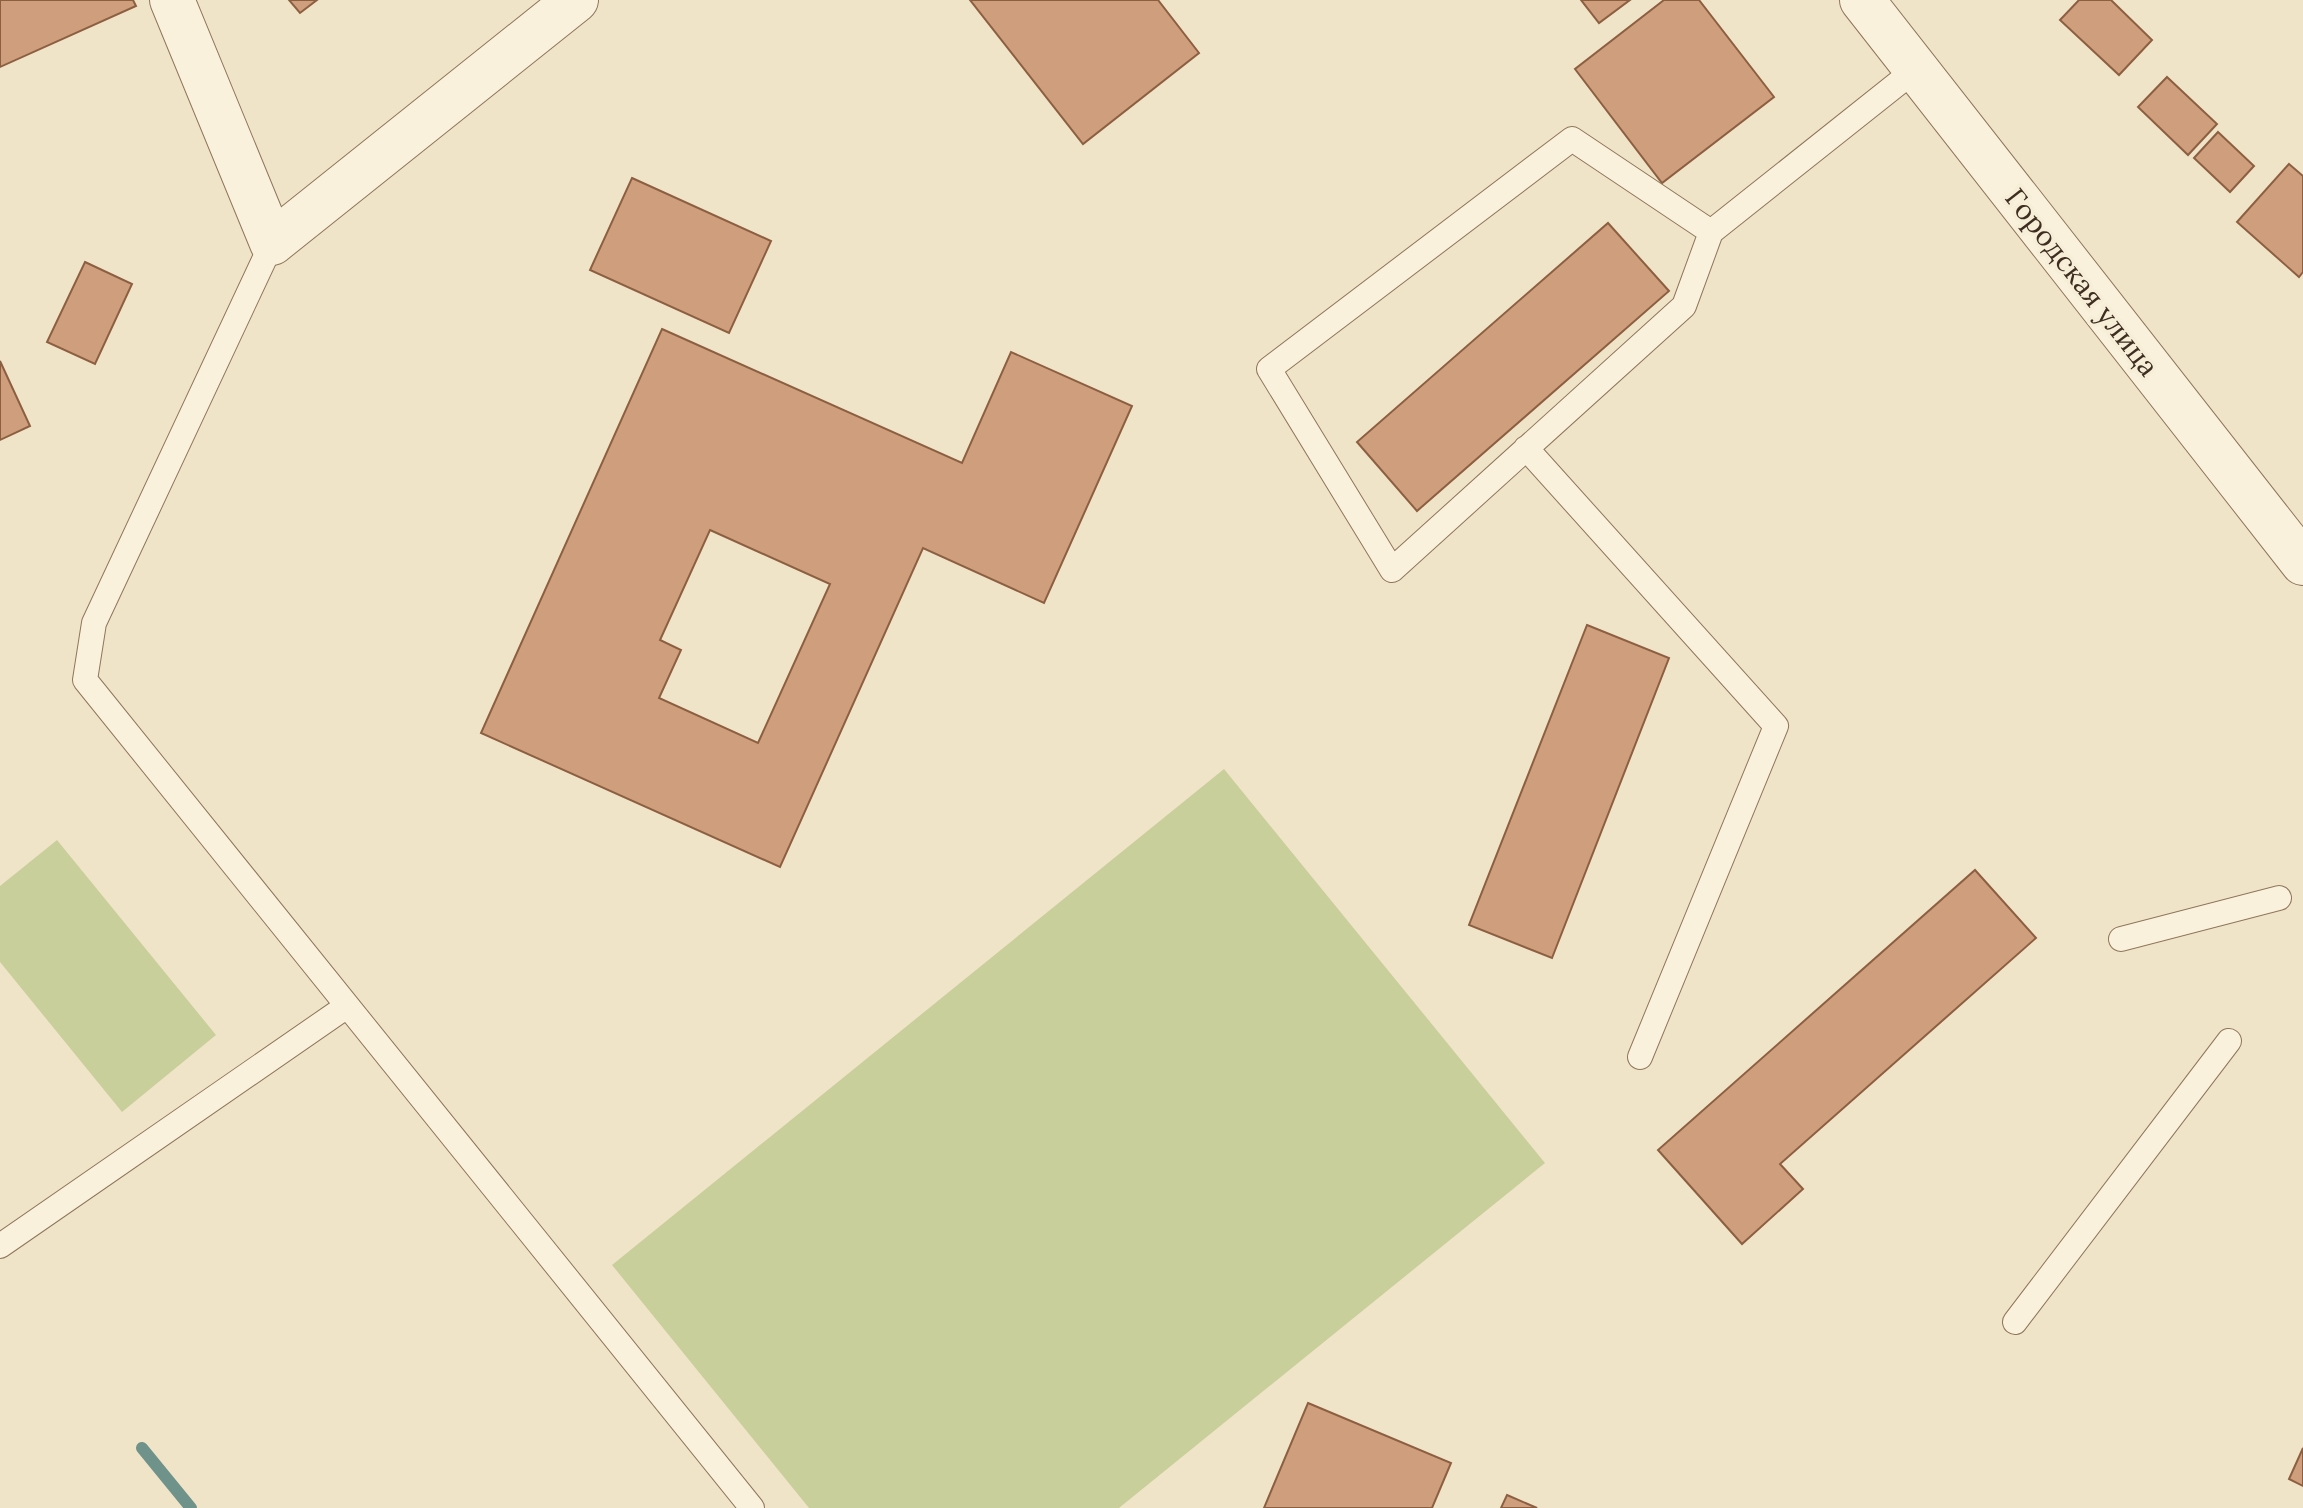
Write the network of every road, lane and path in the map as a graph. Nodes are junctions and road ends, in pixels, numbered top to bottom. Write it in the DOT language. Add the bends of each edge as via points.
graph roads {
  1 [pos="172,0"];
  2 [pos="576,0"];
  3 [pos="1862,0"];
  4 [pos="1916,69"];
  5 [pos="1711,232"];
  6 [pos="272,243"];
  7 [pos="1526,448"];
  8 [pos="2303,563"];
  9 [pos="2279,898"];
  10 [pos="2121,939"];
  11 [pos="347,1006"];
  12 [pos="2229,1041"];
  13 [pos="1640,1057"];
  14 [pos="0,1246"];
  15 [pos="2015,1322"];
  16 [pos="752,1508"];
  1 -- 6 [label="street"];
  2 -- 6 [label="street"];
  3 -- 4 [label="street, Городская улица"];
  4 -- 5 [label="lane"];
  4 -- 8 [label="street, Городская улица"];
  5 -- 7 [label="lane" via="1684,306"];
  5 -- 7 [label="lane" via="1572,139 1269,369 1392,570"];
  6 -- 11 [label="lane" via="94,623 85,680"];
  7 -- 13 [label="lane" via="1776,726"];
  9 -- 10 [label="lane"];
  11 -- 14 [label="lane"];
  11 -- 16 [label="lane"];
  12 -- 15 [label="lane"];
}
